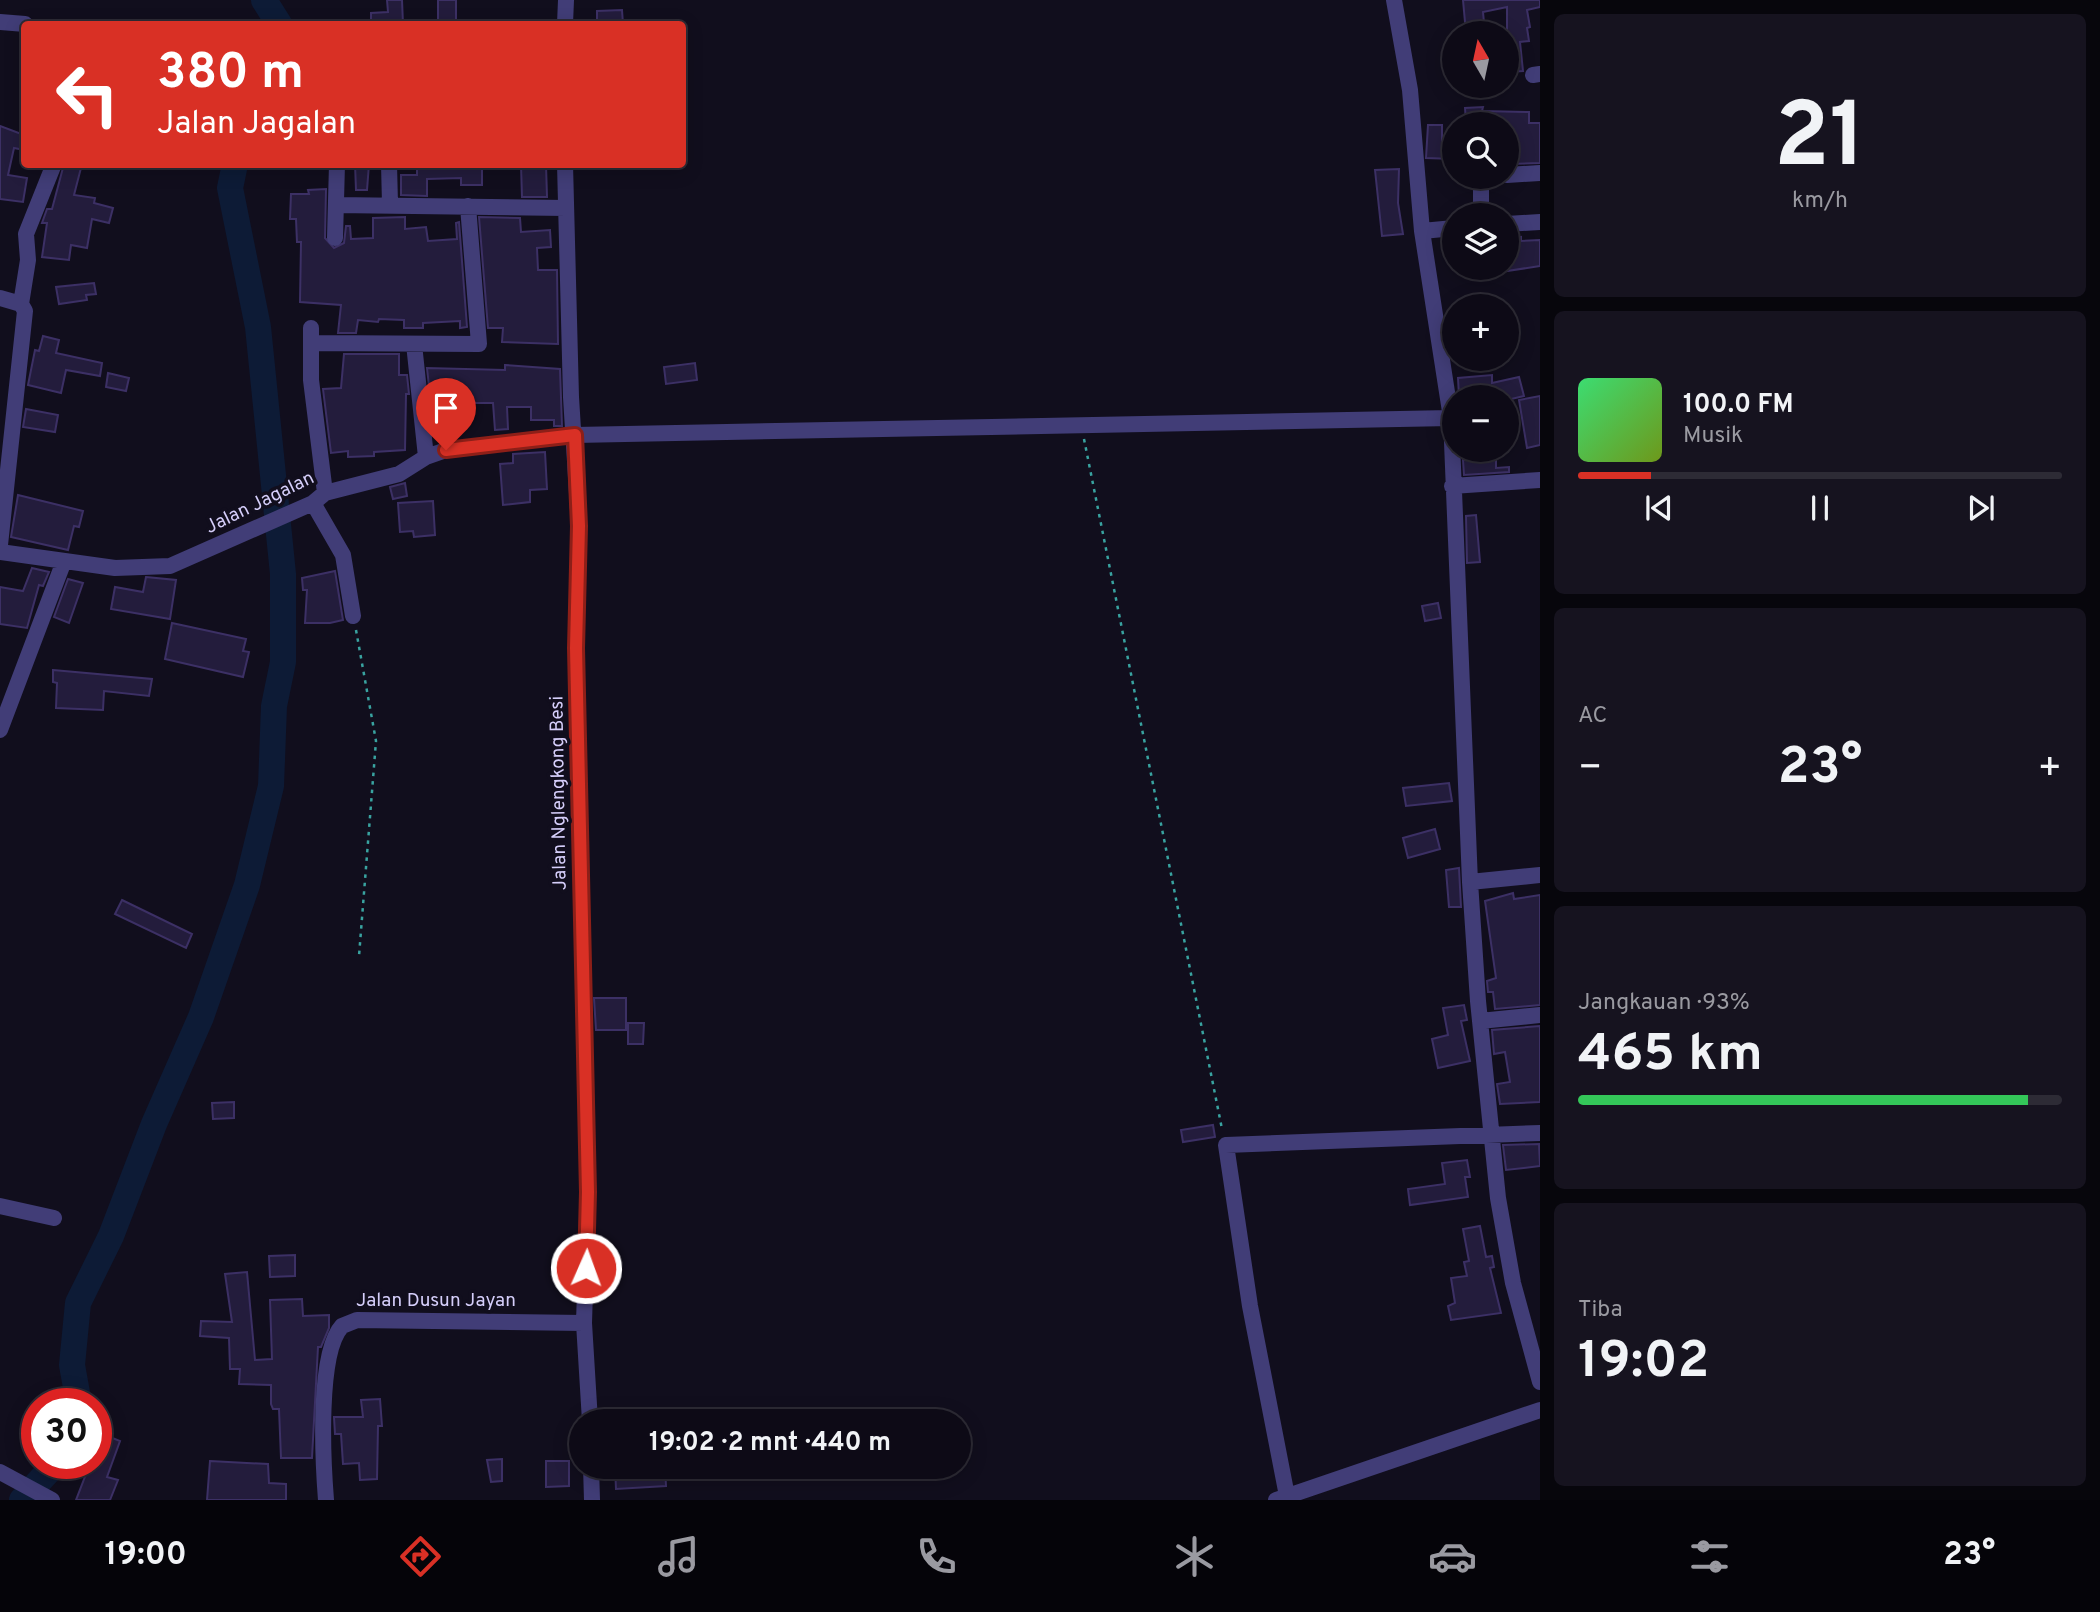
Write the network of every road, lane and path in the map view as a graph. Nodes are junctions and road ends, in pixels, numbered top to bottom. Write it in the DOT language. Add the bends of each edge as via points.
graph roads {
  1 [pos="566,0"];
  2 [pos="1394,0"];
  3 [pos="565,21"];
  4 [pos="0,22"];
  5 [pos="21,24"];
  6 [pos="52,168"];
  7 [pos="337,168"];
  8 [pos="389,168"];
  9 [pos="565,168"];
  10 [pos="1540,173"];
  11 [pos="1519,174"];
  12 [pos="390,204"];
  13 [pos="336,205"];
  14 [pos="468,206"];
  15 [pos="566,208"];
  16 [pos="1540,222"];
  17 [pos="1519,223"];
  18 [pos="1442,229"];
  19 [pos="1422,231"];
  20 [pos="335,238"];
  21 [pos="0,298"];
  22 [pos="21,304"];
  23 [pos="414,344"];
  24 [pos="1446,385"];
  25 [pos="1442,418"];
  26 [pos="1082,426"];
  27 [pos="575,435"];
  28 [pos="426,457"];
  29 [pos="1452,462"];
  30 [pos="1540,480"];
  31 [pos="1452,486"];
  32 [pos="319,498"];
  33 [pos="0,545"];
  34 [pos="0,552"];
  35 [pos="64,561"];
  36 [pos="354,616"];
  37 [pos="0,730"];
  38 [pos="1540,875"];
  39 [pos="1470,882"];
  40 [pos="359,956"];
  41 [pos="1540,1015"];
  42 [pos="1480,1021"];
  43 [pos="1540,1133"];
  44 [pos="1493,1137"];
  45 [pos="1226,1145"];
  46 [pos="0,1206"];
  47 [pos="54,1218"];
  48 [pos="584,1324"];
  49 [pos="1540,1382"];
  50 [pos="589,1409"];
  51 [pos="1540,1410"];
  52 [pos="0,1472"];
  53 [pos="592,1479"];
  54 [pos="1282,1498"];
  55 [pos="47,1499"];
  56 [pos="326,1500"];
  57 [pos="592,1500"];
  1 -- 3 [label="street"];
  2 -- 19 [label="street" via="1410,90"];
  4 -- 5 [label="street"];
  6 -- 22 [label="street" via="26,234 28,260"];
  7 -- 13 [label="street"];
  8 -- 12 [label="street"];
  9 -- 15 [label="street, Jalan Nglengkong Besi"];
  10 -- 11 [label="street"];
  12 -- 13 [label="street"];
  12 -- 14 [label="street"];
  13 -- 20 [label="street"];
  14 -- 15 [label="street"];
  14 -- 23 [label="street" via="479,344"];
  15 -- 27 [label="street, Jalan Nglengkong Besi"];
  16 -- 17 [label="street"];
  18 -- 19 [label="street"];
  19 -- 24 [label="street"];
  21 -- 22 [label="street"];
  22 -- 33 [label="street" via="24,311"];
  23 -- 28 [label="street"];
  23 -- 32 [label="street" via="311,336"];
  25 -- 26 [label="street, Jalan Jagalan"];
  26 -- 27 [label="street, Jalan Jagalan"];
  26 -- 45 [label="path"];
  27 -- 28 [label="street, Jalan Jagalan" via="446,450"];
  27 -- 48 [label="street, Jalan Nglengkong Besi" via="588,1192"];
  28 -- 32 [label="street, Jalan Jagalan" via="399,474"];
  29 -- 31 [label="street"];
  30 -- 31 [label="street"];
  31 -- 39 [label="street"];
  32 -- 35 [label="street, Jalan Jagalan" via="182,564 115,568"];
  32 -- 36 [label="street" via="343,555"];
  34 -- 35 [label="street, Jalan Jagalan"];
  35 -- 37 [label="street"];
  36 -- 40 [label="path" via="376,741"];
  38 -- 39 [label="street"];
  39 -- 42 [label="street"];
  41 -- 42 [label="street"];
  42 -- 44 [label="street"];
  43 -- 44 [label="street"];
  44 -- 45 [label="street"];
  44 -- 49 [label="street" via="1513,1283"];
  45 -- 54 [label="street"];
  46 -- 47 [label="street"];
  48 -- 50 [label="street, Jalan Nglengkong Besi"];
  48 -- 56 [label="street, Jalan Dusun Jayan" via="349,1321 336,1332 326,1371"];
  51 -- 54 [label="street"];
  52 -- 55 [label="street"];
  53 -- 57 [label="street"];
}
